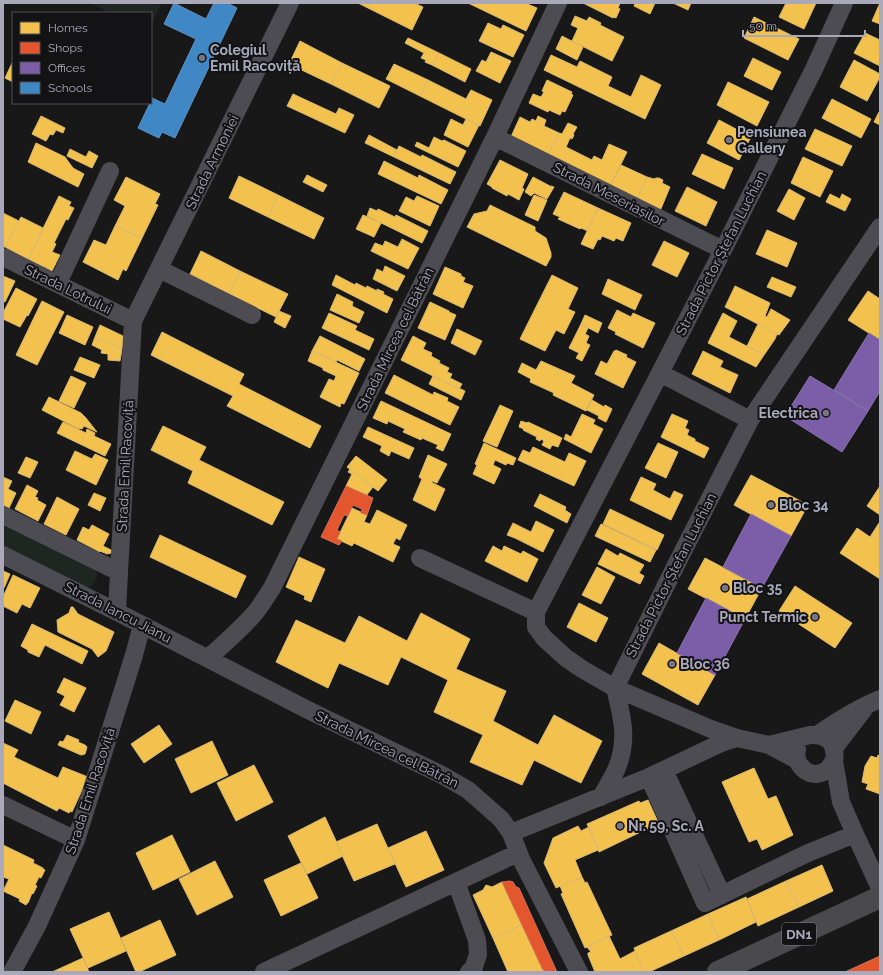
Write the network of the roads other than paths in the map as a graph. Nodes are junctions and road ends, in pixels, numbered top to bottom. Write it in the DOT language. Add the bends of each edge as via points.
graph roads {
  1 [pos="290,3"];
  2 [pos="558,3"];
  3 [pos="844,3"];
  4 [pos="495,137"];
  5 [pos="110,171"];
  6 [pos="880,227"];
  7 [pos="723,250"];
  8 [pos="3,257"];
  9 [pos="159,269"];
  10 [pos="58,284"];
  11 [pos="252,315"];
  12 [pos="133,321"];
  13 [pos="660,373"];
  14 [pos="750,420"];
  15 [pos="3,515"];
  16 [pos="3,555"];
  17 [pos="420,558"];
  18 [pos="119,572"];
  19 [pos="117,612"];
  20 [pos="536,612"];
  21 [pos="142,625"];
  22 [pos="208,658"];
  23 [pos="232,670"];
  24 [pos="615,688"];
  25 [pos="874,702"];
  26 [pos="812,736"];
  27 [pos="737,738"];
  28 [pos="769,745"];
  29 [pos="834,754"];
  30 [pos="797,760"];
  31 [pos="657,774"];
  32 [pos="815,774"];
  33 [pos="601,797"];
  34 [pos="841,802"];
  35 [pos="3,805"];
  36 [pos="511,833"];
  37 [pos="855,834"];
  38 [pos="76,840"];
  39 [pos="518,853"];
  40 [pos="456,882"];
  41 [pos="880,888"];
  42 [pos="722,895"];
  43 [pos="880,897"];
  44 [pos="12,972"];
  45 [pos="264,972"];
  46 [pos="469,972"];
  47 [pos="579,972"];
  48 [pos="718,972"];
  1 -- 9 [label="street, Strada Armoniei"];
  2 -- 4 [label="street, Strada Mircea cel Bătrân"];
  3 -- 7 [label="street, Strada Pictor Ștefan Luchian" via="814,69"];
  4 -- 7 [label="street, Strada Meseriașilor"];
  4 -- 22 [label="street, Strada Mircea cel Bătrân" via="272,588 254,614"];
  5 -- 10 [label="street"];
  6 -- 14 [label="street, Strada Pictor Ștefan Luchian"];
  7 -- 13 [label="street, Strada Pictor Ștefan Luchian"];
  8 -- 10 [label="street, Strada Lotrului"];
  9 -- 11 [label="street"];
  9 -- 12 [label="street, Strada Armoniei"];
  10 -- 12 [label="street, Strada Lotrului"];
  12 -- 18 [label="street, Strada Emil Racoviță"];
  13 -- 14 [label="street"];
  13 -- 20 [label="street, Strada Pictor Ștefan Luchian"];
  14 -- 24 [label="street, Strada Pictor Ștefan Luchian"];
  15 -- 18 [label="street"];
  16 -- 19 [label="street, Strada Iancu Jianu"];
  17 -- 20 [label="street"];
  18 -- 19 [label="street, Strada Emil Racoviță"];
  19 -- 21 [label="street, Strada Iancu Jianu"];
  20 -- 24 [label="street" via="536,626 544,638 566,658"];
  21 -- 22 [label="street, Strada Iancu Jianu"];
  21 -- 38 [label="street, Strada Emil Racoviță"];
  22 -- 23 [label="street, Strada Iancu Jianu"];
  23 -- 36 [label="street, Strada Mircea cel Bătrân" via="462,786 501,819"];
  24 -- 27 [label="street"];
  24 -- 33 [label="street" via="622,716 622,752"];
  25 -- 26 [label="street"];
  25 -- 29 [label="street"];
  26 -- 28 [label="street"];
  26 -- 29 [label="street" via="831,742"];
  26 -- 30 [label="street" via="798,745"];
  27 -- 28 [label="street"];
  27 -- 31 [label="street"];
  28 -- 30 [label="street"];
  29 -- 32 [label="street" via="828,769"];
  29 -- 34 [label="street"];
  30 -- 32 [label="street" via="803,769"];
  31 -- 33 [label="street"];
  31 -- 42 [label="street"];
  31 -- 42 [label="street" via="706,903"];
  32 -- 34 [label="street"];
  33 -- 36 [label="street"];
  34 -- 37 [label="street"];
  35 -- 38 [label="street"];
  36 -- 39 [label="street, Strada Mircea cel Bătrân"];
  37 -- 41 [label="street"];
  37 -- 42 [label="street" via="808,853"];
  38 -- 44 [label="street, Strada Emil Racoviță" via="37,926"];
  39 -- 40 [label="street"];
  39 -- 47 [label="street, Strada Mircea cel Bătrân"];
  40 -- 45 [label="street"];
  40 -- 46 [label="street" via="477,940 478,954 474,968"];
  43 -- 48 [label="main road, DN1"];
}
